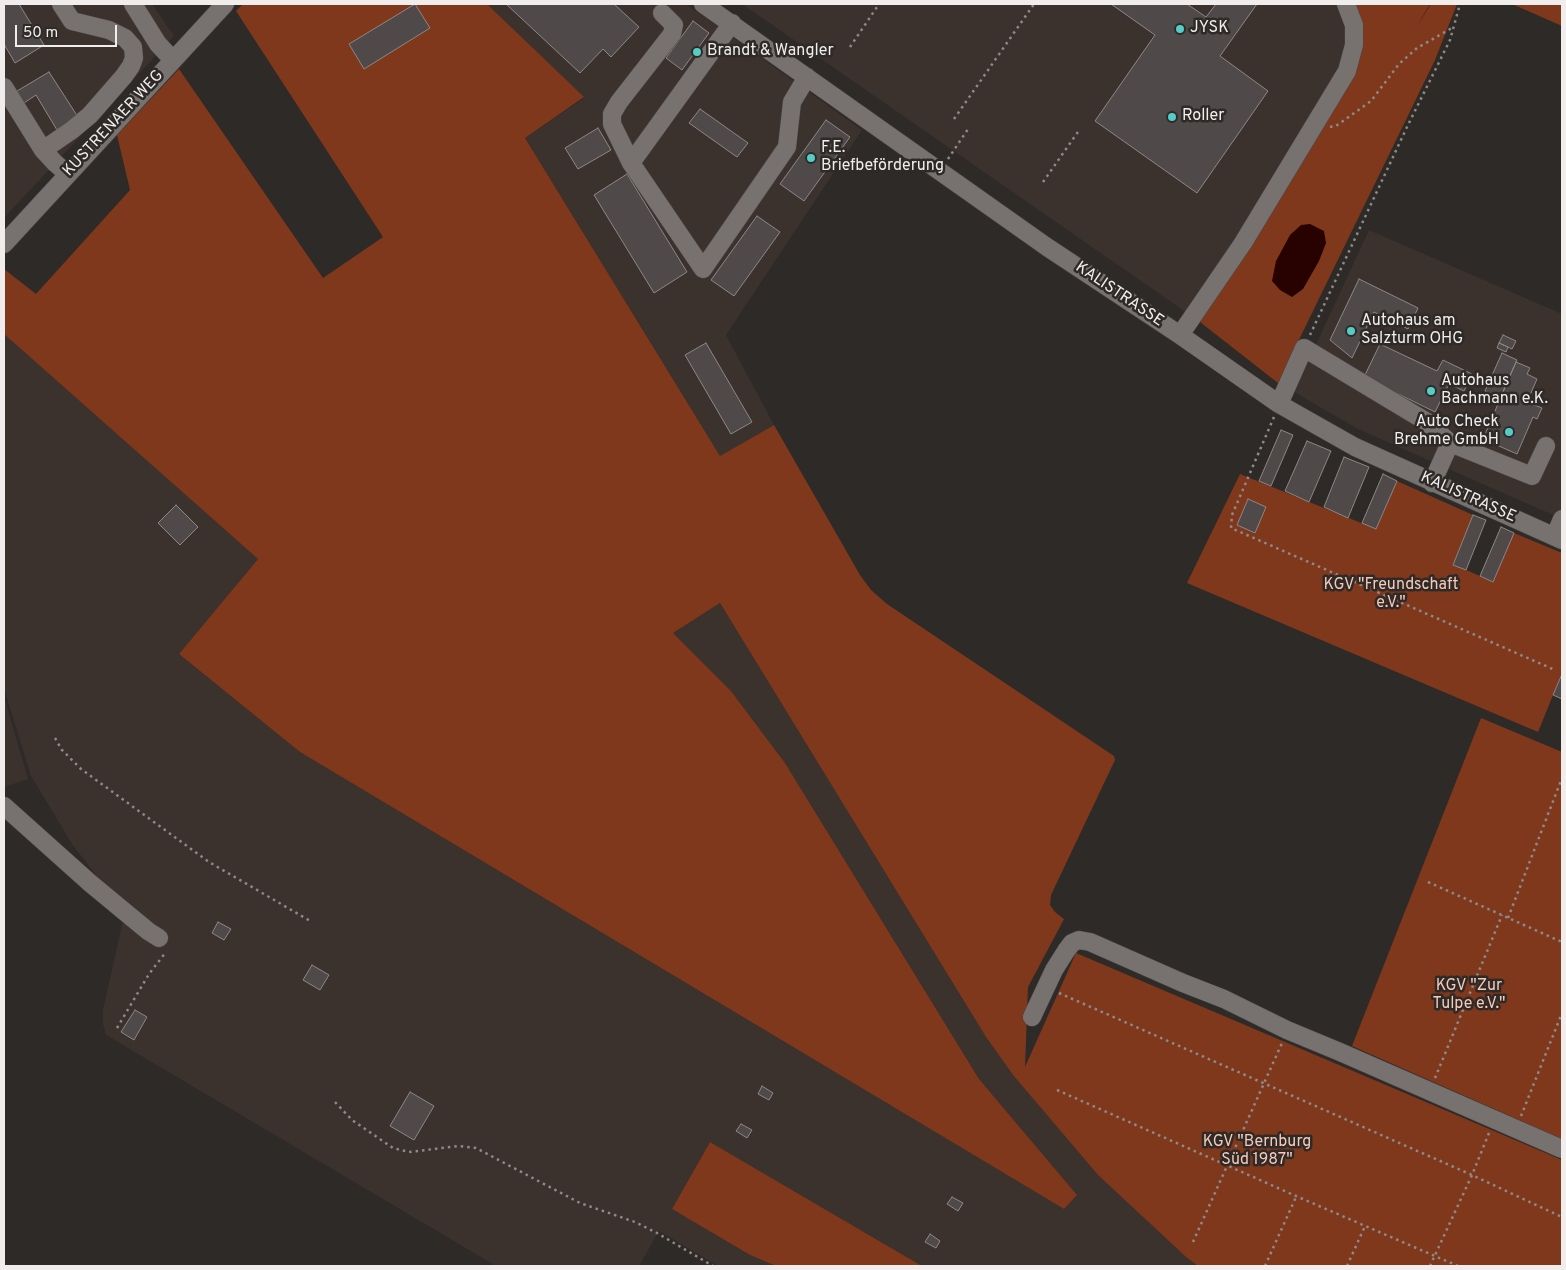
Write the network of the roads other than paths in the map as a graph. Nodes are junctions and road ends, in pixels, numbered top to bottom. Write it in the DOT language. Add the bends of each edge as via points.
graph roads {
  1 [pos="61,4"];
  2 [pos="133,4"];
  3 [pos="225,4"];
  4 [pos="703,4"];
  5 [pos="1346,4"];
  6 [pos="662,13"];
  7 [pos="732,24"];
  8 [pos="173,60"];
  9 [pos="807,78"];
  10 [pos="4,87"];
  11 [pos="43,150"];
  12 [pos="631,163"];
  13 [pos="68,174"];
  14 [pos="4,244"];
  15 [pos="1180,335"];
  16 [pos="1279,404"];
  17 [pos="1450,443"];
  18 [pos="1546,446"];
  19 [pos="1432,482"];
  20 [pos="1562,519"];
  21 [pos="1558,538"];
  22 [pos="4,806"];
  23 [pos="166,943"];
  24 [pos="1032,1018"];
  25 [pos="1562,1150"];
  1 -- 11 [label="street" via="72,21 109,30 125,38 133,47 134,58 90,115"];
  2 -- 8 [label="street" via="158,44"];
  3 -- 8 [label="street, KUSTRENAER WEG"];
  4 -- 7 [label="street, KALISTRASSE"];
  5 -- 15 [label="street" via="1354,25 1354,46 1347,70 1242,243"];
  6 -- 12 [label="street" via="674,25 672,34 612,114 612,124"];
  7 -- 9 [label="street, KALISTRASSE"];
  7 -- 12 [label="street"];
  8 -- 13 [label="street, KUSTRENAER WEG"];
  9 -- 12 [label="street" via="792,102 786,146 703,270"];
  9 -- 15 [label="street, KALISTRASSE"];
  10 -- 11 [label="street"];
  11 -- 13 [label="street"];
  13 -- 14 [label="street, KUSTRENAER WEG"];
  15 -- 16 [label="street, KALISTRASSE"];
  16 -- 17 [label="street" via="1304,348 1427,422"];
  16 -- 19 [label="street, KALISTRASSE" via="1355,447"];
  17 -- 18 [label="street" via="1532,476"];
  17 -- 19 [label="street"];
  19 -- 21 [label="street, KALISTRASSE"];
  20 -- 21 [label="street"];
  22 -- 23 [label="street" via="90,883"];
  24 -- 25 [label="street" via="1054,970 1072,943 1078,940 1090,942"];
}
